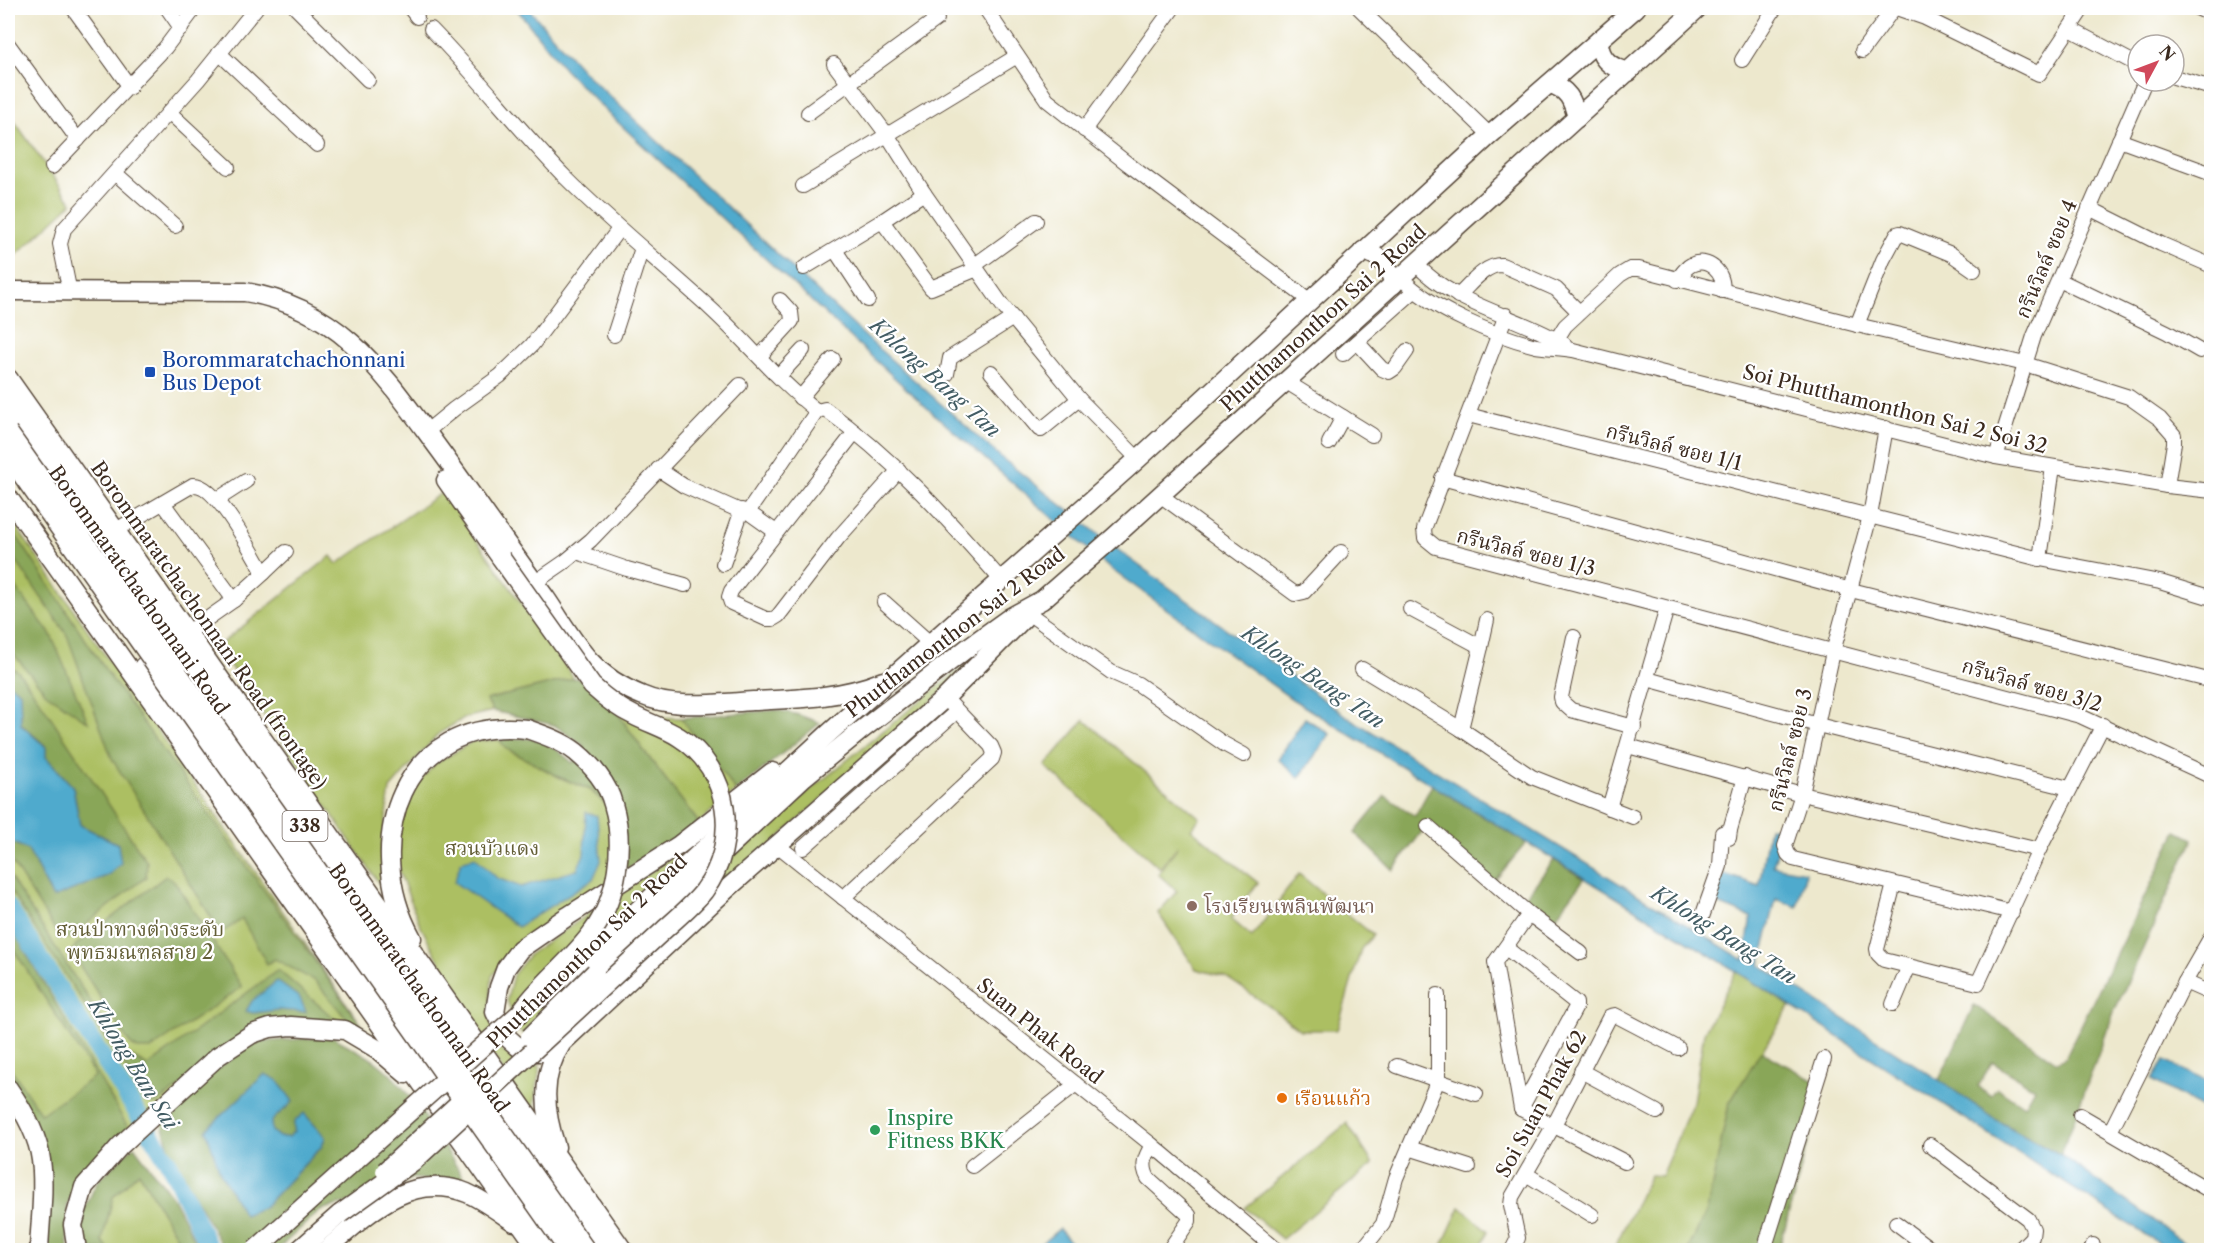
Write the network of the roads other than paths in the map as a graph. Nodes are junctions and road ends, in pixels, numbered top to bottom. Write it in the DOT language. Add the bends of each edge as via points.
graph roads {
  1 [pos="73,8"];
  2 [pos="167,8"];
  3 [pos="195,8"];
  4 [pos="256,8"];
  5 [pos="296,8"];
  6 [pos="985,8"];
  7 [pos="1173,8"];
  8 [pos="1359,8"];
  9 [pos="1698,8"];
  10 [pos="1775,8"];
  11 [pos="1895,8"];
  12 [pos="2082,8"];
  13 [pos="2197,8"];
  14 [pos="1626,11"];
  15 [pos="2210,14"];
  16 [pos="937,19"];
  17 [pos="181,28"];
  18 [pos="431,29"];
  19 [pos="2070,29"];
  20 [pos="1599,40"];
  21 [pos="8,44"];
  22 [pos="1862,51"];
  23 [pos="219,53"];
  24 [pos="1017,56"];
  25 [pos="2126,59"];
  26 [pos="1742,60"];
  27 [pos="834,64"];
  28 [pos="1629,72"];
  29 [pos="368,80"];
  30 [pos="2186,81"];
  31 [pos="849,83"];
  32 [pos="1549,84"];
  33 [pos="130,87"];
  34 [pos="2211,88"];
  35 [pos="2140,93"];
  36 [pos="169,112"];
  37 [pos="808,113"];
  38 [pos="1577,118"];
  39 [pos="1084,130"];
  40 [pos="1490,135"];
  41 [pos="888,136"];
  42 [pos="78,140"];
  43 [pos="2119,140"];
  44 [pos="317,145"];
  45 [pos="52,167"];
  46 [pos="228,168"];
  47 [pos="115,173"];
  48 [pos="2211,174"];
  49 [pos="803,186"];
  50 [pos="924,193"];
  51 [pos="2089,208"];
  52 [pos="882,221"];
  53 [pos="1036,221"];
  54 [pos="175,226"];
  55 [pos="619,229"];
  56 [pos="642,248"];
  57 [pos="835,250"];
  58 [pos="1363,251"];
  59 [pos="1416,264"];
  60 [pos="2211,266"];
  61 [pos="976,267"];
  62 [pos="804,268"];
  63 [pos="1974,270"];
  64 [pos="1677,280"];
  65 [pos="2059,280"];
  66 [pos="1403,284"];
  67 [pos="8,291"];
  68 [pos="1722,291"];
  69 [pos="70,293"];
  70 [pos="1458,296"];
  71 [pos="780,300"];
  72 [pos="868,300"];
  73 [pos="1309,300"];
  74 [pos="1579,312"];
  75 [pos="1506,315"];
  76 [pos="1013,318"];
  77 [pos="1857,325"];
  78 [pos="1499,332"];
  79 [pos="614,335"];
  80 [pos="1557,339"];
  81 [pos="1357,342"];
  82 [pos="803,350"];
  83 [pos="1573,350"];
  84 [pos="1407,351"];
  85 [pos="2200,351"];
  86 [pos="1343,354"];
  87 [pos="760,356"];
  88 [pos="833,359"];
  89 [pos="2025,364"];
  90 [pos="381,371"];
  91 [pos="991,372"];
  92 [pos="946,374"];
  93 [pos="779,376"];
  94 [pos="8,378"];
  95 [pos="1285,381"];
  96 [pos="740,385"];
  97 [pos="800,398"];
  98 [pos="1079,399"];
  99 [pos="8,402"];
  100 [pos="817,411"];
  101 [pos="1468,416"];
  102 [pos="1343,417"];
  103 [pos="1886,428"];
  104 [pos="8,432"];
  105 [pos="426,432"];
  106 [pos="855,432"];
  107 [pos="1372,435"];
  108 [pos="1329,442"];
  109 [pos="8,455"];
  110 [pos="1996,457"];
  111 [pos="1138,459"];
  112 [pos="8,468"];
  113 [pos="2053,468"];
  114 [pos="658,469"];
  115 [pos="899,470"];
  116 [pos="1442,478"];
  117 [pos="246,481"];
  118 [pos="2167,486"];
  119 [pos="2211,491"];
  120 [pos="1160,495"];
  121 [pos="8,497"];
  122 [pos="218,499"];
  123 [pos="163,502"];
  124 [pos="745,511"];
  125 [pos="1870,516"];
  126 [pos="116,530"];
  127 [pos="776,532"];
  128 [pos="286,552"];
  129 [pos="577,552"];
  130 [pos="1341,552"];
  131 [pos="2040,559"];
  132 [pos="723,564"];
  133 [pos="264,573"];
  134 [pos="1002,581"];
  135 [pos="534,583"];
  136 [pos="685,585"];
  137 [pos="1851,590"];
  138 [pos="2211,598"];
  139 [pos="234,600"];
  140 [pos="1042,600"];
  141 [pos="884,603"];
  142 [pos="1667,608"];
  143 [pos="1410,609"];
  144 [pos="1029,614"];
  145 [pos="1487,620"];
  146 [pos="187,633"];
  147 [pos="1574,637"];
  148 [pos="931,644"];
  149 [pos="1481,647"];
  150 [pos="1833,652"];
  151 [pos="1362,669"];
  152 [pos="893,677"];
  153 [pos="1647,679"];
  154 [pos="2211,681"];
  155 [pos="951,704"];
  156 [pos="1818,725"];
  157 [pos="2103,725"];
  158 [pos="1634,727"];
  159 [pos="1461,729"];
  160 [pos="828,734"];
  161 [pos="1628,746"];
  162 [pos="1244,755"];
  163 [pos="1745,777"];
  164 [pos="2211,777"];
  165 [pos="2069,788"];
  166 [pos="1802,794"];
  167 [pos="1609,808"];
  168 [pos="1634,817"];
  169 [pos="1428,826"];
  170 [pos="1730,830"];
  171 [pos="776,844"];
  172 [pos="803,848"];
  173 [pos="1729,850"];
  174 [pos="2039,850"];
  175 [pos="1894,884"];
  176 [pos="843,898"];
  177 [pos="2012,912"];
  178 [pos="1529,914"];
  179 [pos="1702,917"];
  180 [pos="2211,934"];
  181 [pos="1506,948"];
  182 [pos="1581,953"];
  183 [pos="1909,966"];
  184 [pos="2184,982"];
  185 [pos="2211,994"];
  186 [pos="1438,995"];
  187 [pos="448,1002"];
  188 [pos="1893,1004"];
  189 [pos="520,1013"];
  190 [pos="562,1043"];
  191 [pos="1678,1048"];
  192 [pos="1824,1059"];
  193 [pos="1397,1066"];
  194 [pos="1581,1071"];
  195 [pos="1438,1080"];
  196 [pos="1076,1084"];
  197 [pos="8,1088"];
  198 [pos="426,1090"];
  199 [pos="1476,1094"];
  200 [pos="1521,1109"];
  201 [pos="1657,1112"];
  202 [pos="2080,1115"];
  203 [pos="1554,1125"];
  204 [pos="2110,1132"];
  205 [pos="1152,1145"];
  206 [pos="1930,1145"];
  207 [pos="1409,1148"];
  208 [pos="1624,1162"];
  209 [pos="561,1163"];
  210 [pos="972,1166"];
  211 [pos="1469,1167"];
  212 [pos="1526,1174"];
  213 [pos="2211,1192"];
  214 [pos="340,1214"];
  215 [pos="1592,1215"];
  216 [pos="1896,1223"];
  217 [pos="523,1228"];
  218 [pos="1513,1247"];
  219 [pos="39,1251"];
  220 [pos="76,1251"];
  221 [pos="255,1251"];
  222 [pos="299,1251"];
  223 [pos="326,1251"];
  224 [pos="539,1251"];
  225 [pos="556,1251"];
  226 [pos="568,1251"];
  227 [pos="586,1251"];
  228 [pos="601,1251"];
  229 [pos="623,1251"];
  230 [pos="1169,1251"];
  231 [pos="1277,1251"];
  232 [pos="1362,1251"];
  233 [pos="1527,1251"];
  234 [pos="1764,1251"];
  235 [pos="1932,1251"];
  236 [pos="2019,1251"];
  1 -- 33 [label="street"];
  2 -- 17 [label="street"];
  3 -- 17 [label="street"];
  4 -- 23 [label="street"];
  5 -- 29 [label="street"];
  6 -- 24 [label="street"];
  7 -- 39 [label="street"];
  8 -- 40 [label="street"];
  9 -- 28 [label="main road, Phutthamonthon Sai 2 Road"];
  10 -- 26 [label="street"];
  11 -- 19 [label="street" via="1925,18 2037,74"];
  11 -- 22 [label="street"];
  12 -- 19 [label="street"];
  13 -- 15 [label="street"];
  14 -- 20 [label="main road, Phutthamonthon Sai 2 Road"];
  16 -- 31 [label="street"];
  17 -- 33 [label="street"];
  18 -- 55 [label="street" via="542,154"];
  19 -- 25 [label="street"];
  20 -- 28 [label="main road" via="1606,61"];
  20 -- 32 [label="main road, Phutthamonthon Sai 2 Road"];
  21 -- 42 [label="street"];
  23 -- 36 [label="street"];
  23 -- 44 [label="street"];
  24 -- 39 [label="street" via="1047,100"];
  24 -- 41 [label="street"];
  27 -- 31 [label="street"];
  28 -- 38 [label="main road, Phutthamonthon Sai 2 Road"];
  30 -- 34 [label="street"];
  31 -- 37 [label="street"];
  31 -- 41 [label="street"];
  32 -- 38 [label="main road" via="1568,95"];
  32 -- 40 [label="main road, Phutthamonthon Sai 2 Road"];
  33 -- 42 [label="street"];
  35 -- 43 [label="street, กรีนวิลล์ ซอย 4"];
  36 -- 46 [label="street"];
  36 -- 47 [label="street"];
  38 -- 59 [label="main road, Phutthamonthon Sai 2 Road"];
  39 -- 73 [label="street"];
  40 -- 58 [label="main road, Phutthamonthon Sai 2 Road"];
  41 -- 49 [label="street"];
  41 -- 50 [label="street"];
  42 -- 45 [label="street"];
  43 -- 48 [label="street"];
  43 -- 51 [label="street, กรีนวิลล์ ซอย 4"];
  47 -- 54 [label="street"];
  47 -- 69 [label="street" via="64,229 60,244"];
  50 -- 52 [label="street"];
  50 -- 61 [label="street"];
  51 -- 60 [label="street"];
  51 -- 65 [label="street, กรีนวิลล์ ซอย 4"];
  52 -- 57 [label="street"];
  52 -- 61 [label="street" via="929,286 937,287"];
  53 -- 61 [label="street"];
  55 -- 56 [label="street"];
  55 -- 105 [label="street" via="532,345 500,376"];
  56 -- 79 [label="street"];
  56 -- 87 [label="street"];
  57 -- 62 [label="street"];
  57 -- 72 [label="street"];
  58 -- 66 [label="main road" via="1373,254"];
  58 -- 73 [label="main road, Phutthamonthon Sai 2 Road"];
  59 -- 66 [label="main road, Phutthamonthon Sai 2 Road"];
  59 -- 70 [label="street, Soi Phutthamonthon Sai 2 Soi 32"];
  61 -- 76 [label="street"];
  63 -- 77 [label="street" via="1951,254 1897,234"];
  64 -- 68 [label="street"];
  64 -- 68 [label="street" via="1689,265 1701,263 1720,274"];
  64 -- 74 [label="street" via="1630,269"];
  65 -- 85 [label="street"];
  65 -- 89 [label="street, กรีนวิลล์ ซอย 4"];
  66 -- 78 [label="street, Soi Phutthamonthon Sai 2 Soi 32" via="1445,311"];
  66 -- 81 [label="street"];
  66 -- 95 [label="main road, Phutthamonthon Sai 2 Road"];
  67 -- 69 [label="main road"];
  68 -- 77 [label="street"];
  69 -- 90 [label="main road" via="228,291 270,297 294,305 331,326"];
  70 -- 74 [label="street" via="1487,270 1502,265 1556,289"];
  70 -- 75 [label="street, Soi Phutthamonthon Sai 2 Soi 32"];
  71 -- 87 [label="street" via="792,321"];
  73 -- 111 [label="main road, Phutthamonthon Sai 2 Road"];
  74 -- 80 [label="street"];
  75 -- 78 [label="street, กรีนวิลล์ ซอย 1/3"];
  75 -- 80 [label="street, Soi Phutthamonthon Sai 2 Soi 32"];
  76 -- 92 [label="street" via="950,358"];
  76 -- 98 [label="street"];
  77 -- 89 [label="street"];
  78 -- 83 [label="street, Soi Phutthamonthon Sai 2 Soi 32" via="1538,346"];
  78 -- 101 [label="street, กรีนวิลล์ ซอย 1/3"];
  80 -- 83 [label="street, Soi Phutthamonthon Sai 2 Soi 32"];
  81 -- 84 [label="street" via="1389,372"];
  81 -- 86 [label="street"];
  82 -- 93 [label="street"];
  83 -- 103 [label="street, Soi Phutthamonthon Sai 2 Soi 32"];
  87 -- 93 [label="street"];
  88 -- 97 [label="street"];
  89 -- 110 [label="street, กรีนวิลล์ ซอย 4"];
  89 -- 118 [label="street" via="2129,397 2160,419 2174,435"];
  90 -- 105 [label="main road"];
  90 -- 214 [label="main road, bridge" via="401,414 592,686 631,714 681,737 706,760 724,797 726,819 723,854 704,891 414,1161"];
  91 -- 98 [label="street" via="1041,430"];
  93 -- 97 [label="street"];
  94 -- 126 [label="main road, Borommaratchachonnani Road (frontage) / 338"];
  95 -- 102 [label="street"];
  95 -- 120 [label="main road, Phutthamonthon Sai 2 Road"];
  96 -- 114 [label="street"];
  97 -- 100 [label="street"];
  98 -- 111 [label="street"];
  99 -- 228 [label="highway, Borommaratchachonnani Road / 338"];
  100 -- 106 [label="street" via="825,409"];
  100 -- 124 [label="street"];
  101 -- 116 [label="street, กรีนวิลล์ ซอย 1/3"];
  101 -- 125 [label="street, กรีนวิลล์ ซอย 1/1"];
  102 -- 107 [label="street"];
  102 -- 108 [label="street"];
  103 -- 110 [label="street, Soi Phutthamonthon Sai 2 Soi 32"];
  103 -- 125 [label="street, กรีนวิลล์ ซอย 3"];
  104 -- 227 [label="main road, 338, bridge"];
  105 -- 135 [label="main road"];
  106 -- 115 [label="street"];
  106 -- 127 [label="street"];
  109 -- 226 [label="main road, 338, bridge"];
  110 -- 113 [label="street, Soi Phutthamonthon Sai 2 Soi 32"];
  111 -- 134 [label="main road, Phutthamonthon Sai 2 Road"];
  112 -- 225 [label="highway, Borommaratchachonnani Road / 338"];
  113 -- 118 [label="street, Soi Phutthamonthon Sai 2 Soi 32"];
  113 -- 131 [label="street"];
  114 -- 124 [label="street" via="684,486"];
  114 -- 129 [label="street"];
  115 -- 127 [label="street" via="838,538 778,616 766,619 731,603 729,597"];
  115 -- 134 [label="street"];
  116 -- 137 [label="street"];
  116 -- 142 [label="street, กรีนวิลล์ ซอย 1/3" via="1424,529 1425,538 1436,548"];
  117 -- 122 [label="street"];
  118 -- 119 [label="street, Soi Phutthamonthon Sai 2 Soi 32"];
  120 -- 130 [label="street" via="1296,594 1304,592"];
  120 -- 140 [label="main road, Phutthamonthon Sai 2 Road"];
  121 -- 198 [label="main road, 338"];
  122 -- 123 [label="street" via="198,485"];
  122 -- 133 [label="street"];
  123 -- 126 [label="street"];
  123 -- 139 [label="street"];
  124 -- 127 [label="street"];
  124 -- 132 [label="street"];
  125 -- 131 [label="street, กรีนวิลล์ ซอย 1/1"];
  125 -- 137 [label="street, กรีนวิลล์ ซอย 3"];
  126 -- 146 [label="main road, Borommaratchachonnani Road (frontage) / 338"];
  128 -- 133 [label="street"];
  129 -- 135 [label="street"];
  129 -- 136 [label="street"];
  131 -- 138 [label="street, กรีนวิลล์ ซอย 1/1" via="2160,582"];
  133 -- 139 [label="street"];
  134 -- 148 [label="main road, Phutthamonthon Sai 2 Road"];
  135 -- 152 [label="main road" via="592,663 623,687 663,702 808,698 840,694"];
  137 -- 150 [label="street, กรีนวิลล์ ซอย 3"];
  137 -- 154 [label="street"];
  139 -- 146 [label="street"];
  140 -- 144 [label="main road"];
  140 -- 214 [label="main road, Phutthamonthon Sai 2 Road, bridge" via="970,646 804,777"];
  141 -- 148 [label="street"];
  142 -- 150 [label="street, กรีนวิลล์ ซอย 1/3"];
  142 -- 153 [label="street"];
  143 -- 149 [label="street"];
  144 -- 155 [label="main road"];
  144 -- 162 [label="street" via="1111,672 1138,684"];
  145 -- 149 [label="street"];
  146 -- 187 [label="main road, Borommaratchachonnani Road (frontage) / 338"];
  147 -- 158 [label="street" via="1562,702 1571,710"];
  148 -- 152 [label="main road, Phutthamonthon Sai 2 Road"];
  149 -- 159 [label="street"];
  150 -- 156 [label="street, กรีนวิลล์ ซอย 3"];
  150 -- 157 [label="street, กรีนวิลล์ ซอย 3/2"];
  151 -- 159 [label="street"];
  152 -- 160 [label="main road, Phutthamonthon Sai 2 Road"];
  153 -- 156 [label="street"];
  153 -- 158 [label="street"];
  155 -- 171 [label="main road"];
  155 -- 172 [label="street"];
  155 -- 176 [label="street" via="992,746 992,759"];
  156 -- 165 [label="street"];
  156 -- 166 [label="street, กรีนวิลล์ ซอย 3"];
  157 -- 164 [label="street, กรีนวิลล์ ซอย 3/2"];
  157 -- 165 [label="street"];
  158 -- 161 [label="street"];
  159 -- 167 [label="street" via="1533,777"];
  160 -- 189 [label="main road, Phutthamonthon Sai 2 Road"];
  160 -- 190 [label="main road" via="755,784 679,845 520,949 506,968 495,1012 508,1038 525,1052 549,1052"];
  161 -- 163 [label="street"];
  161 -- 167 [label="street"];
  163 -- 166 [label="street"];
  163 -- 170 [label="street"];
  165 -- 174 [label="street"];
  166 -- 174 [label="street"];
  166 -- 175 [label="street, กรีนวิลล์ ซอย 3" via="1785,846 1793,859"];
  167 -- 168 [label="street"];
  169 -- 178 [label="street"];
  170 -- 173 [label="street"];
  170 -- 179 [label="street" via="1722,833 1720,866"];
  171 -- 176 [label="street, Suan Phak Road"];
  171 -- 190 [label="main road"];
  174 -- 177 [label="street"];
  175 -- 177 [label="street, กรีนวิลล์ ซอย 3"];
  175 -- 183 [label="street" via="1876,952 1884,960"];
  176 -- 196 [label="street, Suan Phak Road"];
  177 -- 183 [label="street" via="1978,983"];
  178 -- 181 [label="street"];
  178 -- 182 [label="street"];
  180 -- 184 [label="street"];
  181 -- 200 [label="street" via="1495,962"];
  181 -- 200 [label="street" via="1576,1003"];
  183 -- 188 [label="street"];
  184 -- 185 [label="street"];
  184 -- 204 [label="street"];
  186 -- 195 [label="street"];
  187 -- 189 [label="main road, bridge" via="396,900 390,841 399,797 410,779 441,747 481,730 505,726 527,729 575,752 602,781 613,803 618,855 614,883 593,931"];
  187 -- 209 [label="main road, Borommaratchachonnani Road (frontage) / 338"];
  189 -- 221 [label="main road, Phutthamonthon Sai 2 Road, bridge"];
  190 -- 209 [label="main road" via="548,1071 545,1102"];
  191 -- 194 [label="street, Soi Suan Phak 62" via="1610,1016"];
  192 -- 234 [label="street"];
  193 -- 195 [label="street"];
  194 -- 201 [label="street"];
  194 -- 203 [label="street, Soi Suan Phak 62"];
  195 -- 199 [label="street"];
  195 -- 207 [label="street"];
  196 -- 205 [label="street, Suan Phak Road"];
  196 -- 210 [label="street"];
  197 -- 219 [label="main road" via="27,1120 41,1159"];
  198 -- 217 [label="main road, 338"];
  198 -- 220 [label="main road" via="377,1049 345,1030 291,1026 252,1034 218,1056 120,1146 84,1187 73,1225"];
  200 -- 203 [label="street"];
  202 -- 204 [label="street"];
  203 -- 208 [label="street"];
  203 -- 212 [label="street, Soi Suan Phak 62"];
  204 -- 213 [label="street"];
  205 -- 230 [label="street" via="1144,1166 1148,1178 1189,1215"];
  205 -- 231 [label="street, Suan Phak Road"];
  206 -- 236 [label="street" via="2028,1219 2032,1237"];
  207 -- 211 [label="street"];
  207 -- 232 [label="street" via="1383,1224"];
  209 -- 229 [label="main road, Borommaratchachonnani Road (frontage) / 338"];
  212 -- 215 [label="street"];
  212 -- 218 [label="street, Soi Suan Phak 62" via="1512,1197 1518,1238"];
  214 -- 222 [label="main road, Phutthamonthon Sai 2 Road"];
  216 -- 235 [label="street"];
  217 -- 223 [label="main road" via="466,1193 423,1188 381,1204"];
  217 -- 224 [label="main road, 338"];
  218 -- 233 [label="street"];
}
